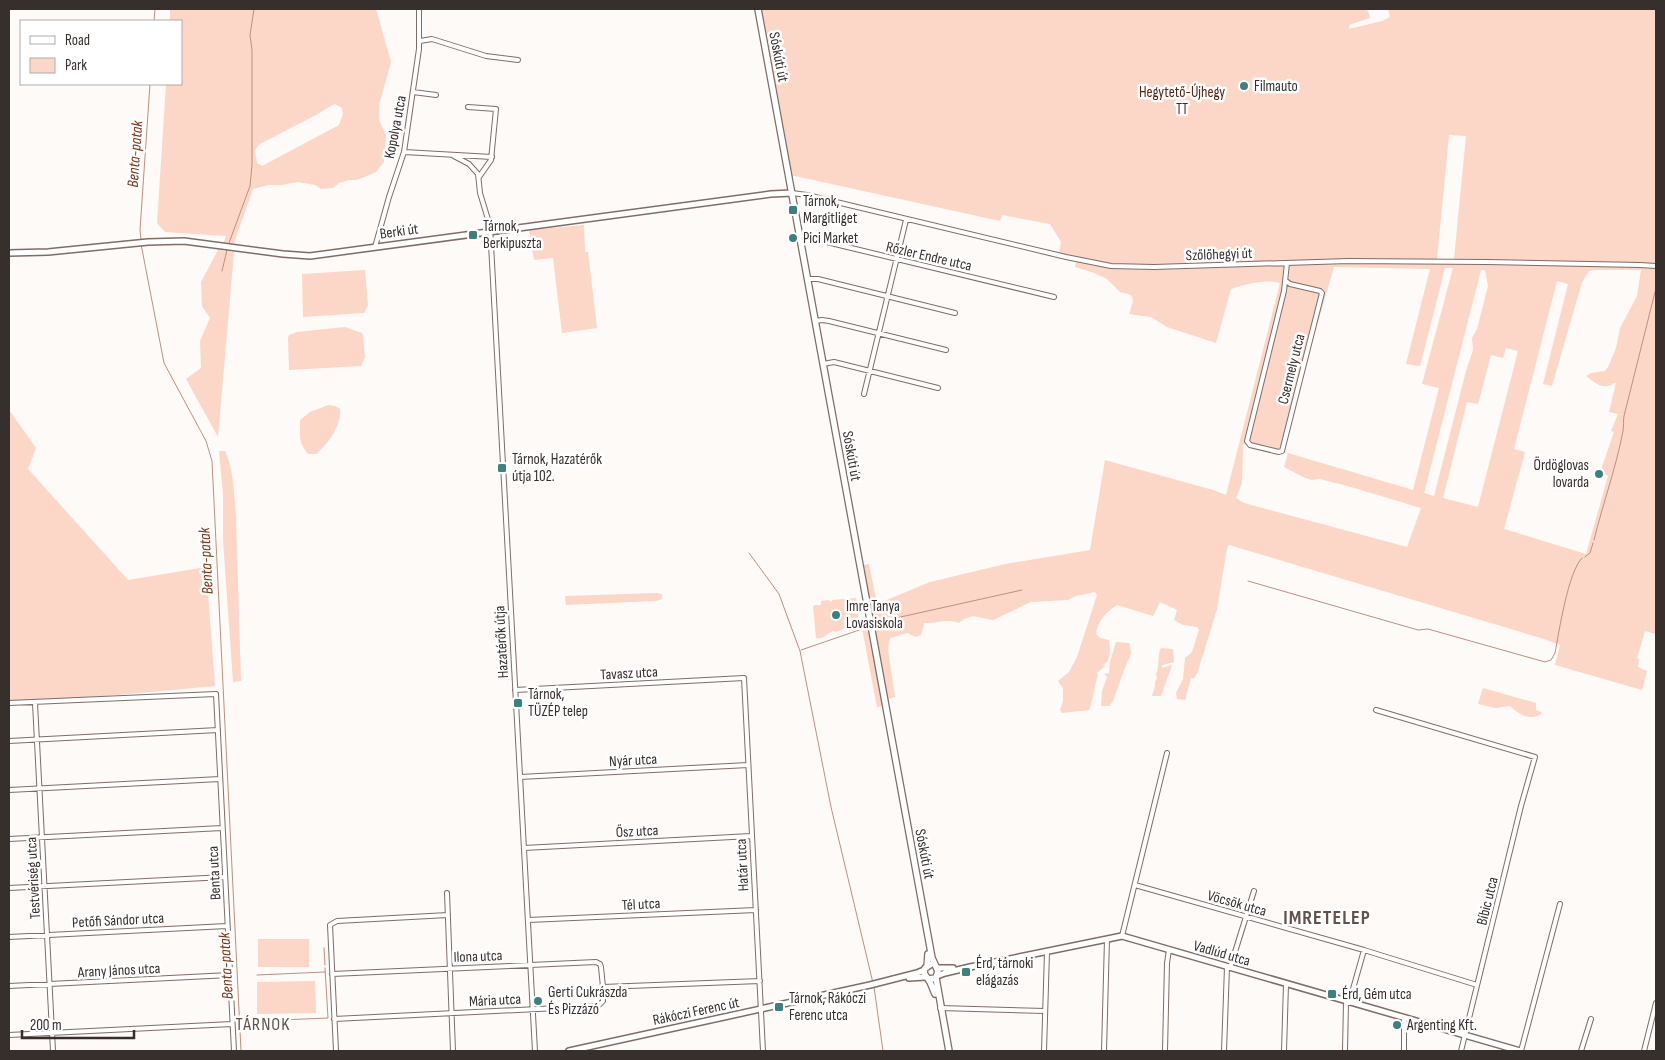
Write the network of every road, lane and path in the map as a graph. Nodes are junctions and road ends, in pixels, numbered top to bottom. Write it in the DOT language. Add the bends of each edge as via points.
graph roads {
  1 [pos="419,9"];
  2 [pos="758,9"];
  3 [pos="420,41"];
  4 [pos="518,60"];
  5 [pos="413,92"];
  6 [pos="436,95"];
  7 [pos="468,107"];
  8 [pos="404,152"];
  9 [pos="452,155"];
  10 [pos="492,157"];
  11 [pos="479,177"];
  12 [pos="792,193"];
  13 [pos="906,220"];
  14 [pos="490,231"];
  15 [pos="800,239"];
  16 [pos="375,247"];
  17 [pos="9,253"];
  18 [pos="897,260"];
  19 [pos="1287,263"];
  20 [pos="1656,266"];
  21 [pos="807,278"];
  22 [pos="1286,281"];
  23 [pos="888,297"];
  24 [pos="1054,297"];
  25 [pos="955,313"];
  26 [pos="815,321"];
  27 [pos="879,334"];
  28 [pos="946,350"];
  29 [pos="823,364"];
  30 [pos="870,371"];
  31 [pos="938,388"];
  32 [pos="864,394"];
  33 [pos="744,678"];
  34 [pos="515,690"];
  35 [pos="9,703"];
  36 [pos="35,703"];
  37 [pos="1376,710"];
  38 [pos="218,730"];
  39 [pos="37,739"];
  40 [pos="9,741"];
  41 [pos="1167,754"];
  42 [pos="748,765"];
  43 [pos="520,778"];
  44 [pos="220,779"];
  45 [pos="39,788"];
  46 [pos="9,790"];
  47 [pos="222,828"];
  48 [pos="751,836"];
  49 [pos="42,838"];
  50 [pos="9,839"];
  51 [pos="524,848"];
  52 [pos="225,877"];
  53 [pos="1135,885"];
  54 [pos="44,886"];
  55 [pos="9,888"];
  56 [pos="1254,891"];
  57 [pos="447,893"];
  58 [pos="1560,904"];
  59 [pos="922,907"];
  60 [pos="756,910"];
  61 [pos="448,916"];
  62 [pos="1245,918"];
  63 [pos="528,920"];
  64 [pos="228,926"];
  65 [pos="47,935"];
  66 [pos="1122,936"];
  67 [pos="9,937"];
  68 [pos="1107,938"];
  69 [pos="1169,950"];
  70 [pos="1364,950"];
  71 [pos="1047,952"];
  72 [pos="530,965"];
  73 [pos="936,967"];
  74 [pos="970,967"];
  75 [pos="449,968"];
  76 [pos="925,968"];
  77 [pos="1228,968"];
  78 [pos="332,974"];
  79 [pos="230,975"];
  80 [pos="937,977"];
  81 [pos="927,978"];
  82 [pos="891,980"];
  83 [pos="760,981"];
  84 [pos="49,984"];
  85 [pos="1286,984"];
  86 [pos="1478,985"];
  87 [pos="9,986"];
  88 [pos="603,987"];
  89 [pos="1348,1002"];
  90 [pos="1656,1003"];
  91 [pos="940,1008"];
  92 [pos="532,1009"];
  93 [pos="761,1009"];
  94 [pos="1045,1011"];
  95 [pos="452,1014"];
  96 [pos="334,1019"];
  97 [pos="1404,1019"];
  98 [pos="1591,1019"];
  99 [pos="232,1024"];
  100 [pos="52,1033"];
  101 [pos="9,1035"];
  102 [pos="1465,1036"];
  103 [pos="53,1051"];
  104 [pos="234,1051"];
  105 [pos="336,1051"];
  106 [pos="453,1051"];
  107 [pos="535,1051"];
  108 [pos="569,1051"];
  109 [pos="763,1051"];
  110 [pos="948,1051"];
  111 [pos="1044,1051"];
  112 [pos="1104,1051"];
  113 [pos="1165,1051"];
  114 [pos="1224,1051"];
  115 [pos="1284,1051"];
  116 [pos="1345,1051"];
  117 [pos="1404,1051"];
  118 [pos="1461,1051"];
  119 [pos="1520,1051"];
  120 [pos="1580,1051"];
  121 [pos="1644,1051"];
  1 -- 3 [label="street, Kopolya utca"];
  2 -- 12 [label="main road, Sóskúti út"];
  3 -- 4 [label="street" via="432,39 486,56"];
  3 -- 5 [label="street, Kopolya utca"];
  5 -- 6 [label="street"];
  5 -- 8 [label="street, Kopolya utca"];
  7 -- 10 [label="street" via="496,109"];
  8 -- 9 [label="street"];
  8 -- 16 [label="street, Kopolya utca"];
  9 -- 10 [label="street"];
  9 -- 11 [label="street" via="473,167"];
  10 -- 11 [label="street"];
  11 -- 14 [label="street, Hazatérők útja"];
  12 -- 13 [label="street, Szőlőhegyi út"];
  12 -- 14 [label="street, Berki út"];
  12 -- 15 [label="main road, Sóskúti út"];
  13 -- 18 [label="street"];
  13 -- 19 [label="street, Szőlőhegyi út" via="1103,265 1154,267"];
  14 -- 16 [label="street, Berki út"];
  14 -- 34 [label="street, Hazatérők útja"];
  15 -- 18 [label="street, Rőzler Endre utca" via="810,238"];
  15 -- 21 [label="main road, Sóskúti út"];
  16 -- 17 [label="street, Berki út" via="303,256 173,241"];
  18 -- 23 [label="street"];
  18 -- 24 [label="street, Rőzler Endre utca"];
  19 -- 20 [label="street, Szőlőhegyi út" via="1487,262"];
  19 -- 22 [label="street"];
  21 -- 23 [label="street"];
  21 -- 26 [label="main road, Sóskúti út"];
  22 -- 22 [label="street, Csermely utca" via="1322,293 1282,451 1253,446 1246,441"];
  23 -- 25 [label="street"];
  23 -- 27 [label="street"];
  26 -- 27 [label="street"];
  26 -- 29 [label="main road, Sóskúti út"];
  27 -- 28 [label="street"];
  27 -- 30 [label="street"];
  29 -- 30 [label="street" via="834,362"];
  29 -- 59 [label="main road, Sóskúti út"];
  30 -- 31 [label="street"];
  30 -- 32 [label="street"];
  33 -- 34 [label="street, Tavasz utca"];
  33 -- 42 [label="street, Határ utca"];
  34 -- 43 [label="street, Hazatérők útja"];
  35 -- 36 [label="street"];
  36 -- 38 [label="street, Benta utca" via="216,694"];
  36 -- 39 [label="street, Testvériség utca"];
  37 -- 86 [label="street, Bíbic utca" via="1535,757"];
  38 -- 39 [label="street"];
  38 -- 44 [label="street, Benta utca"];
  39 -- 40 [label="street"];
  39 -- 45 [label="street, Testvériség utca"];
  41 -- 53 [label="street"];
  42 -- 43 [label="street, Nyár utca"];
  42 -- 48 [label="street, Határ utca"];
  43 -- 51 [label="street, Hazatérők útja"];
  44 -- 45 [label="street"];
  44 -- 47 [label="street, Benta utca"];
  45 -- 46 [label="street"];
  45 -- 49 [label="street, Testvériség utca"];
  47 -- 49 [label="street"];
  47 -- 52 [label="street, Benta utca"];
  48 -- 51 [label="street, Ősz utca"];
  48 -- 60 [label="street, Határ utca"];
  49 -- 50 [label="street"];
  49 -- 54 [label="street, Testvériség utca"];
  51 -- 63 [label="street, Hazatérők útja"];
  52 -- 54 [label="street"];
  52 -- 64 [label="street, Benta utca"];
  53 -- 62 [label="street, Vöcsök utca"];
  53 -- 66 [label="street"];
  54 -- 55 [label="street"];
  54 -- 65 [label="street, Testvériség utca"];
  56 -- 62 [label="street"];
  57 -- 61 [label="street"];
  58 -- 119 [label="street"];
  59 -- 73 [label="main road, Sóskúti út"];
  59 -- 76 [label="main road, Sóskúti út" via="928,959"];
  60 -- 63 [label="street, Tél utca"];
  60 -- 83 [label="street, Határ utca"];
  61 -- 75 [label="street"];
  61 -- 78 [label="street" via="330,925"];
  62 -- 70 [label="street, Vöcsök utca"];
  62 -- 77 [label="street"];
  63 -- 72 [label="street, Hazatérők útja"];
  64 -- 65 [label="street, Petőfi Sándor utca"];
  64 -- 79 [label="street, Benta utca"];
  65 -- 67 [label="street, Petőfi Sándor utca"];
  65 -- 84 [label="street, Testvériség utca"];
  66 -- 68 [label="street, Vadlúd utca"];
  66 -- 69 [label="street, Vadlúd utca"];
  68 -- 71 [label="street, Vadlúd utca"];
  68 -- 112 [label="street"];
  69 -- 77 [label="street, Vadlúd utca"];
  69 -- 113 [label="street"];
  70 -- 86 [label="street, Vöcsök utca"];
  70 -- 89 [label="street"];
  71 -- 74 [label="street, Vadlúd utca"];
  71 -- 94 [label="street"];
  72 -- 75 [label="street, Ilona utca"];
  72 -- 88 [label="street, Ilona utca" via="599,963"];
  72 -- 92 [label="street, Hazatérők útja"];
  73 -- 74 [label="street, Vadlúd utca"];
  73 -- 76 [label="main road"];
  73 -- 80 [label="main road, Sóskúti út"];
  74 -- 80 [label="street, Vadlúd utca"];
  75 -- 78 [label="street, Ilona utca"];
  75 -- 95 [label="street"];
  76 -- 81 [label="main road, Sóskúti út"];
  76 -- 82 [label="street"];
  77 -- 85 [label="street, Vadlúd utca"];
  77 -- 114 [label="street"];
  78 -- 96 [label="street"];
  79 -- 84 [label="street, Arany János utca"];
  79 -- 99 [label="street, Benta utca"];
  80 -- 81 [label="main road"];
  80 -- 91 [label="main road, Sóskúti út"];
  81 -- 82 [label="street"];
  81 -- 91 [label="main road, Sóskúti út"];
  82 -- 93 [label="street, Rákóczi Ferenc út"];
  83 -- 88 [label="street"];
  83 -- 93 [label="street, Határ utca"];
  84 -- 87 [label="street, Arany János utca"];
  84 -- 100 [label="street, Testvériség utca"];
  85 -- 89 [label="street, Vadlúd utca"];
  85 -- 115 [label="street"];
  86 -- 102 [label="street, Bíbic utca"];
  88 -- 92 [label="street, Mária utca" via="603,1001 598,1006"];
  89 -- 97 [label="street, Vadlúd utca"];
  89 -- 116 [label="street"];
  90 -- 121 [label="street"];
  91 -- 94 [label="street"];
  91 -- 110 [label="main road"];
  92 -- 95 [label="street, Mária utca"];
  92 -- 107 [label="street, Hazatérők útja"];
  93 -- 108 [label="street, Rákóczi Ferenc út"];
  93 -- 109 [label="street, Határ utca"];
  94 -- 111 [label="street"];
  95 -- 96 [label="street, Mária utca"];
  95 -- 106 [label="street"];
  96 -- 105 [label="street"];
  97 -- 102 [label="street, Vadlúd utca"];
  97 -- 117 [label="street"];
  98 -- 120 [label="street"];
  99 -- 100 [label="street"];
  99 -- 104 [label="street, Benta utca"];
  100 -- 101 [label="street"];
  100 -- 103 [label="street, Testvériség utca"];
  102 -- 118 [label="street, Bíbic utca"];
  102 -- 119 [label="street, Vadlúd utca"];
}
